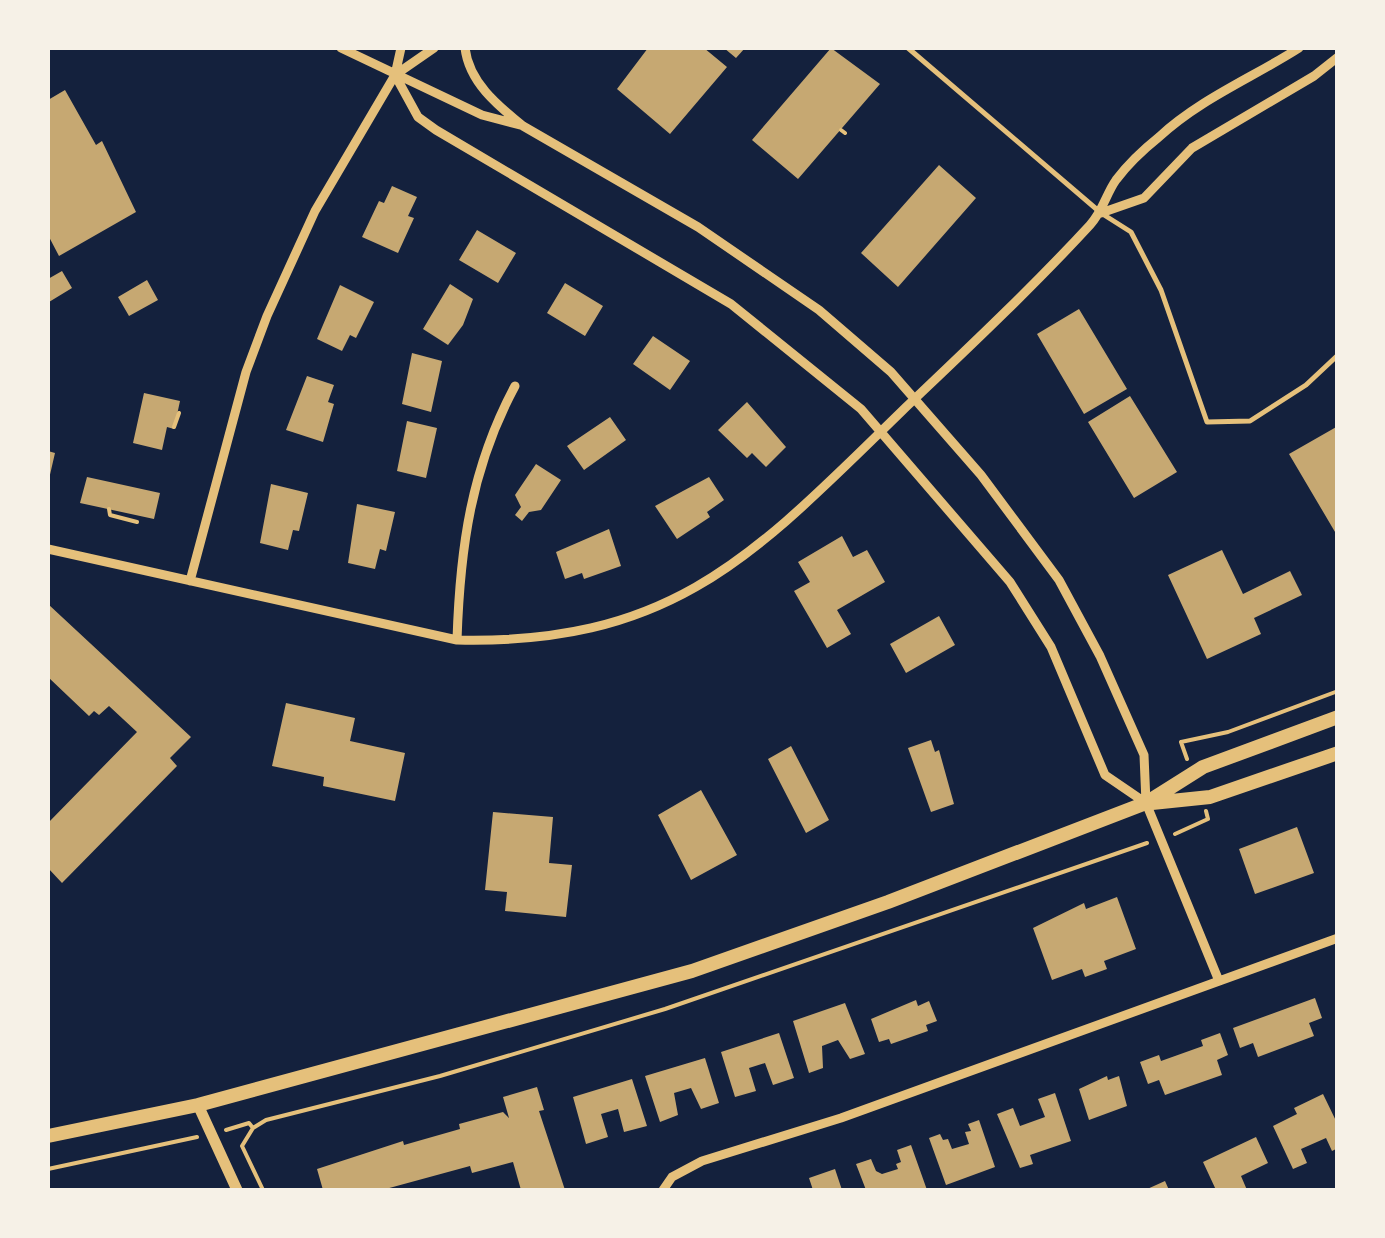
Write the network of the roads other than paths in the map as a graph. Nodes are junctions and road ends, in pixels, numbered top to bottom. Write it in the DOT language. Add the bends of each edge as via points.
graph roads {
  1 [pos="341,48"];
  2 [pos="401,48"];
  3 [pos="434,48"];
  4 [pos="466,48"];
  5 [pos="908,48"];
  6 [pos="1298,48"];
  7 [pos="1338,57"];
  8 [pos="395,75"];
  9 [pos="522,126"];
  10 [pos="1101,213"];
  11 [pos="1338,355"];
  12 [pos="514,386"];
  13 [pos="916,398"];
  14 [pos="883,430"];
  15 [pos="48,548"];
  16 [pos="190,581"];
  17 [pos="456,640"];
  18 [pos="1338,717"];
  19 [pos="1338,753"];
  20 [pos="1146,804"];
  21 [pos="1338,938"];
  22 [pos="1219,980"];
  23 [pos="198,1105"];
  24 [pos="48,1136"];
  25 [pos="237,1190"];
  26 [pos="662,1190"];
  1 -- 8 [label="street"];
  2 -- 8 [label="street"];
  3 -- 8 [label="street"];
  4 -- 9 [label="street" via="483,89"];
  5 -- 10 [label="lane"];
  6 -- 10 [label="street" via="1178,119 1115,181"];
  7 -- 10 [label="street" via="1192,148 1144,198"];
  8 -- 9 [label="street"];
  8 -- 14 [label="street" via="418,118 731,304"];
  8 -- 16 [label="street" via="314,212 268,316 246,372"];
  9 -- 13 [label="street" via="752,260"];
  10 -- 11 [label="lane" via="1132,232 1161,290 1207,422 1250,420 1306,385"];
  10 -- 13 [label="street"];
  12 -- 17 [label="street" via="473,486"];
  13 -- 14 [label="street"];
  13 -- 20 [label="street" via="1059,580 1144,755"];
  14 -- 17 [label="street" via="758,547 676,599 581,634"];
  14 -- 20 [label="street" via="1010,582 1050,647 1105,775"];
  15 -- 16 [label="street"];
  16 -- 17 [label="street"];
  18 -- 20 [label="main road" via="1203,767"];
  19 -- 20 [label="main road" via="1210,797"];
  20 -- 22 [label="street"];
  20 -- 23 [label="main road" via="699,969"];
  21 -- 22 [label="street"];
  22 -- 26 [label="street" via="841,1118 702,1160"];
  23 -- 24 [label="main road"];
  23 -- 25 [label="street"];
}
